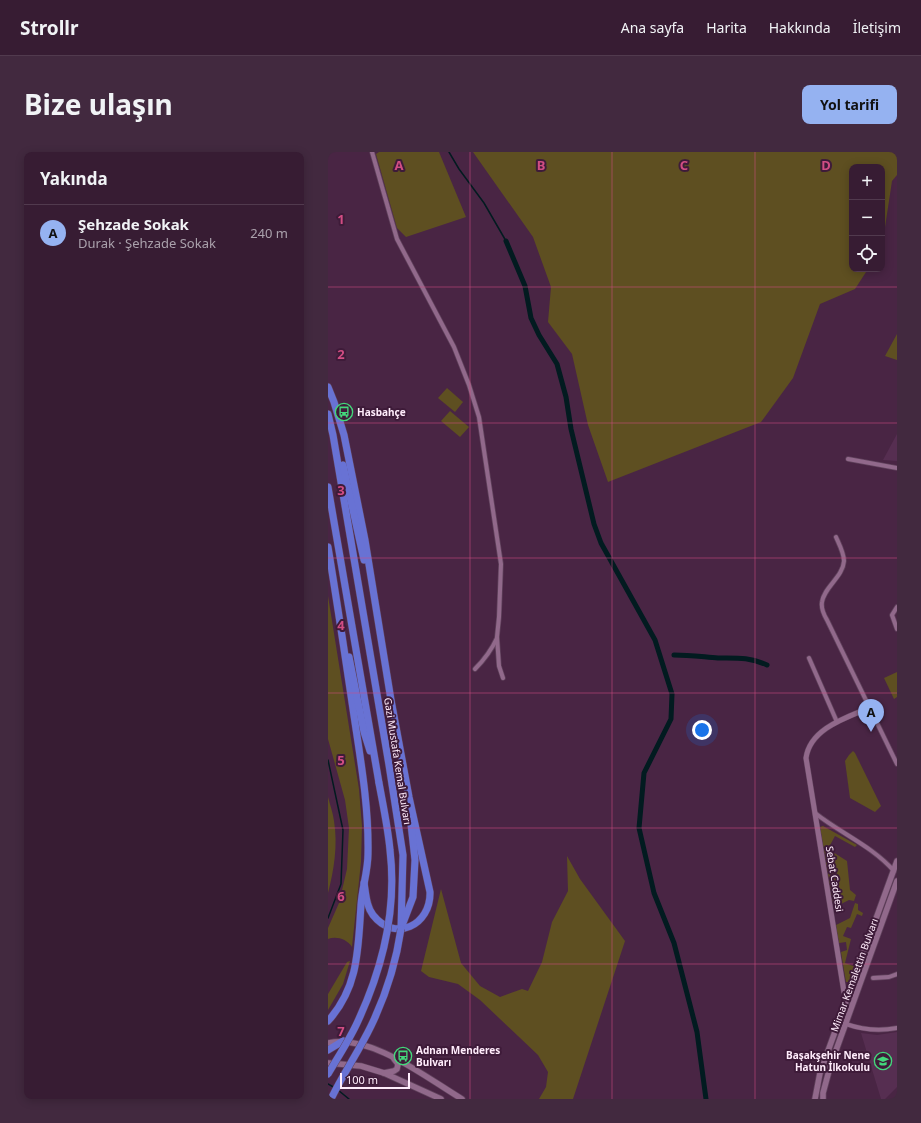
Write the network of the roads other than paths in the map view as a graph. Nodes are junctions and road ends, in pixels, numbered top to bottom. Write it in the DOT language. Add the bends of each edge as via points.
graph roads {
  1 [pos="372,152"];
  2 [pos="328,386"];
  3 [pos="328,414"];
  4 [pos="333,435"];
  5 [pos="848,459"];
  6 [pos="897,468"];
  7 [pos="328,487"];
  8 [pos="836,537"];
  9 [pos="328,548"];
  10 [pos="330,567"];
  11 [pos="374,599"];
  12 [pos="897,607"];
  13 [pos="897,630"];
  14 [pos="497,637"];
  15 [pos="810,658"];
  16 [pos="475,668"];
  17 [pos="503,678"];
  18 [pos="868,708"];
  19 [pos="837,722"];
  20 [pos="897,764"];
  21 [pos="380,783"];
  22 [pos="408,798"];
  23 [pos="815,813"];
  24 [pos="897,861"];
  25 [pos="895,873"];
  26 [pos="897,881"];
  27 [pos="364,883"];
  28 [pos="896,890"];
  29 [pos="401,929"];
  30 [pos="897,974"];
  31 [pos="873,978"];
  32 [pos="847,998"];
  33 [pos="328,1021"];
  34 [pos="846,1024"];
  35 [pos="897,1028"];
  36 [pos="342,1041"];
  37 [pos="328,1043"];
  38 [pos="328,1050"];
  39 [pos="393,1057"];
  40 [pos="328,1063"];
  41 [pos="384,1073"];
  42 [pos="328,1074"];
  43 [pos="331,1099"];
  44 [pos="441,1099"];
  45 [pos="462,1099"];
  46 [pos="815,1099"];
  47 [pos="823,1099"];
  1 -- 14 [label="street" via="397,239 454,347 479,417 501,564"];
  2 -- 11 [label="highway" via="344,435"];
  3 -- 4 [label="highway, Gazi Mustafa Kemal Bulvarı"];
  4 -- 11 [label="highway"];
  4 -- 29 [label="highway, Gazi Mustafa Kemal Bulvarı" via="403,855"];
  5 -- 6 [label="street"];
  7 -- 21 [label="highway"];
  8 -- 18 [label="street" via="844,562 823,597 822,607"];
  9 -- 10 [label="highway"];
  10 -- 21 [label="highway" via="364,732"];
  10 -- 27 [label="highway" via="366,799 368,854"];
  11 -- 22 [label="highway"];
  12 -- 13 [label="street" via="892,615"];
  14 -- 16 [label="street" via="485,659"];
  14 -- 17 [label="street" via="499,666"];
  15 -- 19 [label="street"];
  18 -- 19 [label="street"];
  18 -- 20 [label="street"];
  19 -- 23 [label="street, Sebat Caddesi" via="820,733 807,754 806,763"];
  21 -- 42 [label="highway, bridge" via="390,850 392,890 384,950 358,1023"];
  22 -- 29 [label="highway" via="414,860 413,897"];
  22 -- 29 [label="highway" via="431,900 428,910 419,922"];
  23 -- 25 [label="street" via="858,840 888,864"];
  23 -- 32 [label="street, Sebat Caddesi"];
  24 -- 25 [label="main road"];
  25 -- 32 [label="main road"];
  26 -- 28 [label="main road, Mimar Kemalettin Bulvarı"];
  27 -- 29 [label="highway" via="373,915 384,926 395,930"];
  27 -- 33 [label="highway" via="356,965 349,987"];
  28 -- 34 [label="main road, Mimar Kemalettin Bulvarı"];
  29 -- 43 [label="highway, Gazi Mustafa Kemal Bulvarı, bridge" via="390,977 371,1027"];
  30 -- 31 [label="street"];
  32 -- 46 [label="main road" via="820,1073"];
  34 -- 35 [label="street" via="867,1029"];
  34 -- 47 [label="main road, Mimar Kemalettin Bulvarı" via="826,1081"];
  36 -- 37 [label="main road"];
  36 -- 38 [label="highway"];
  36 -- 39 [label="main road" via="378,1049"];
  39 -- 41 [label="main road" via="398,1064 397,1068"];
  39 -- 45 [label="main road"];
  40 -- 41 [label="main road" via="361,1066"];
  41 -- 44 [label="main road"];
}
